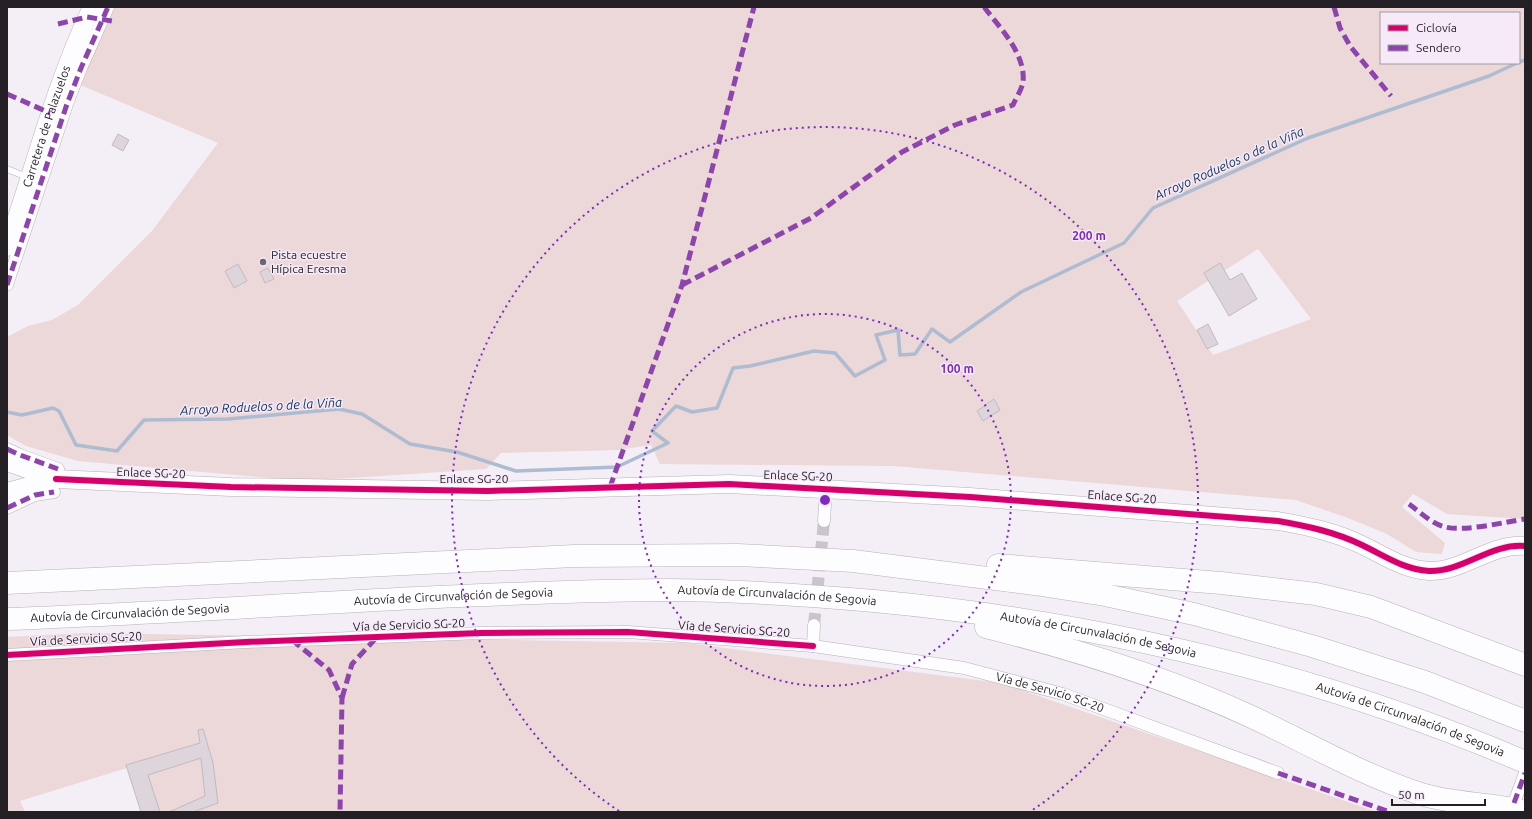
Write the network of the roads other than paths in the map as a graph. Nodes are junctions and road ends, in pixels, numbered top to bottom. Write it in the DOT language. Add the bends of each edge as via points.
graph roads {
  1 [pos="92,7"];
  2 [pos="108,7"];
  3 [pos="7,169"];
  4 [pos="29,178"];
  5 [pos="7,247"];
  6 [pos="7,285"];
  7 [pos="7,449"];
  8 [pos="7,462"];
  9 [pos="56,480"];
  10 [pos="826,488"];
  11 [pos="7,492"];
  12 [pos="7,508"];
  13 [pos="824,521"];
  14 [pos="1525,546"];
  15 [pos="853,561"];
  16 [pos="7,583"];
  17 [pos="833,598"];
  18 [pos="7,618"];
  19 [pos="814,625"];
  20 [pos="812,646"];
  21 [pos="7,655"];
  22 [pos="1525,665"];
  23 [pos="1525,721"];
  24 [pos="1525,762"];
  25 [pos="1278,773"];
  26 [pos="1525,773"];
  27 [pos="1520,807"];
  1 -- 4 [label="street, Carretera de Palazuelos" via="53,106"];
  2 -- 6 [label="street" via="67,104"];
  3 -- 4 [label="lane"];
  4 -- 5 [label="street, Carretera de Palazuelos"];
  7 -- 9 [label="street" via="26,458"];
  8 -- 9 [label="street, Enlace SG-20"];
  9 -- 10 [label="street, Enlace SG-20" via="231,488 488,491 729,484"];
  9 -- 11 [label="street, Enlace SG-20"];
  9 -- 12 [label="street" via="35,495"];
  10 -- 13 [label="street"];
  10 -- 14 [label="street, Enlace SG-20" via="1278,521 1310,526 1335,534 1392,562 1413,569 1431,571 1445,569 1504,547"];
  15 -- 16 [label="highway" via="738,555 574,556"];
  15 -- 22 [label="highway" via="976,563 1221,583 1316,594 1371,607"];
  15 -- 23 [label="highway" via="1043,585 1194,614 1312,646 1425,682"];
  17 -- 18 [label="highway, Autovía de Circunvalación de Segovia" via="666,590 472,596"];
  17 -- 24 [label="highway, Autovía de Circunvalación de Segovia" via="954,609 1090,630 1182,649 1412,716"];
  17 -- 27 [label="highway" via="891,613 982,626 1115,662 1253,718 1342,762 1421,794 1453,802"];
  19 -- 20 [label="street"];
  20 -- 21 [label="street, Vía de Servicio SG-20" via="628,632 489,633 246,642"];
  20 -- 25 [label="street, Vía de Servicio SG-20" via="964,668 1063,694"];
  26 -- 27 [label="street"];
}
